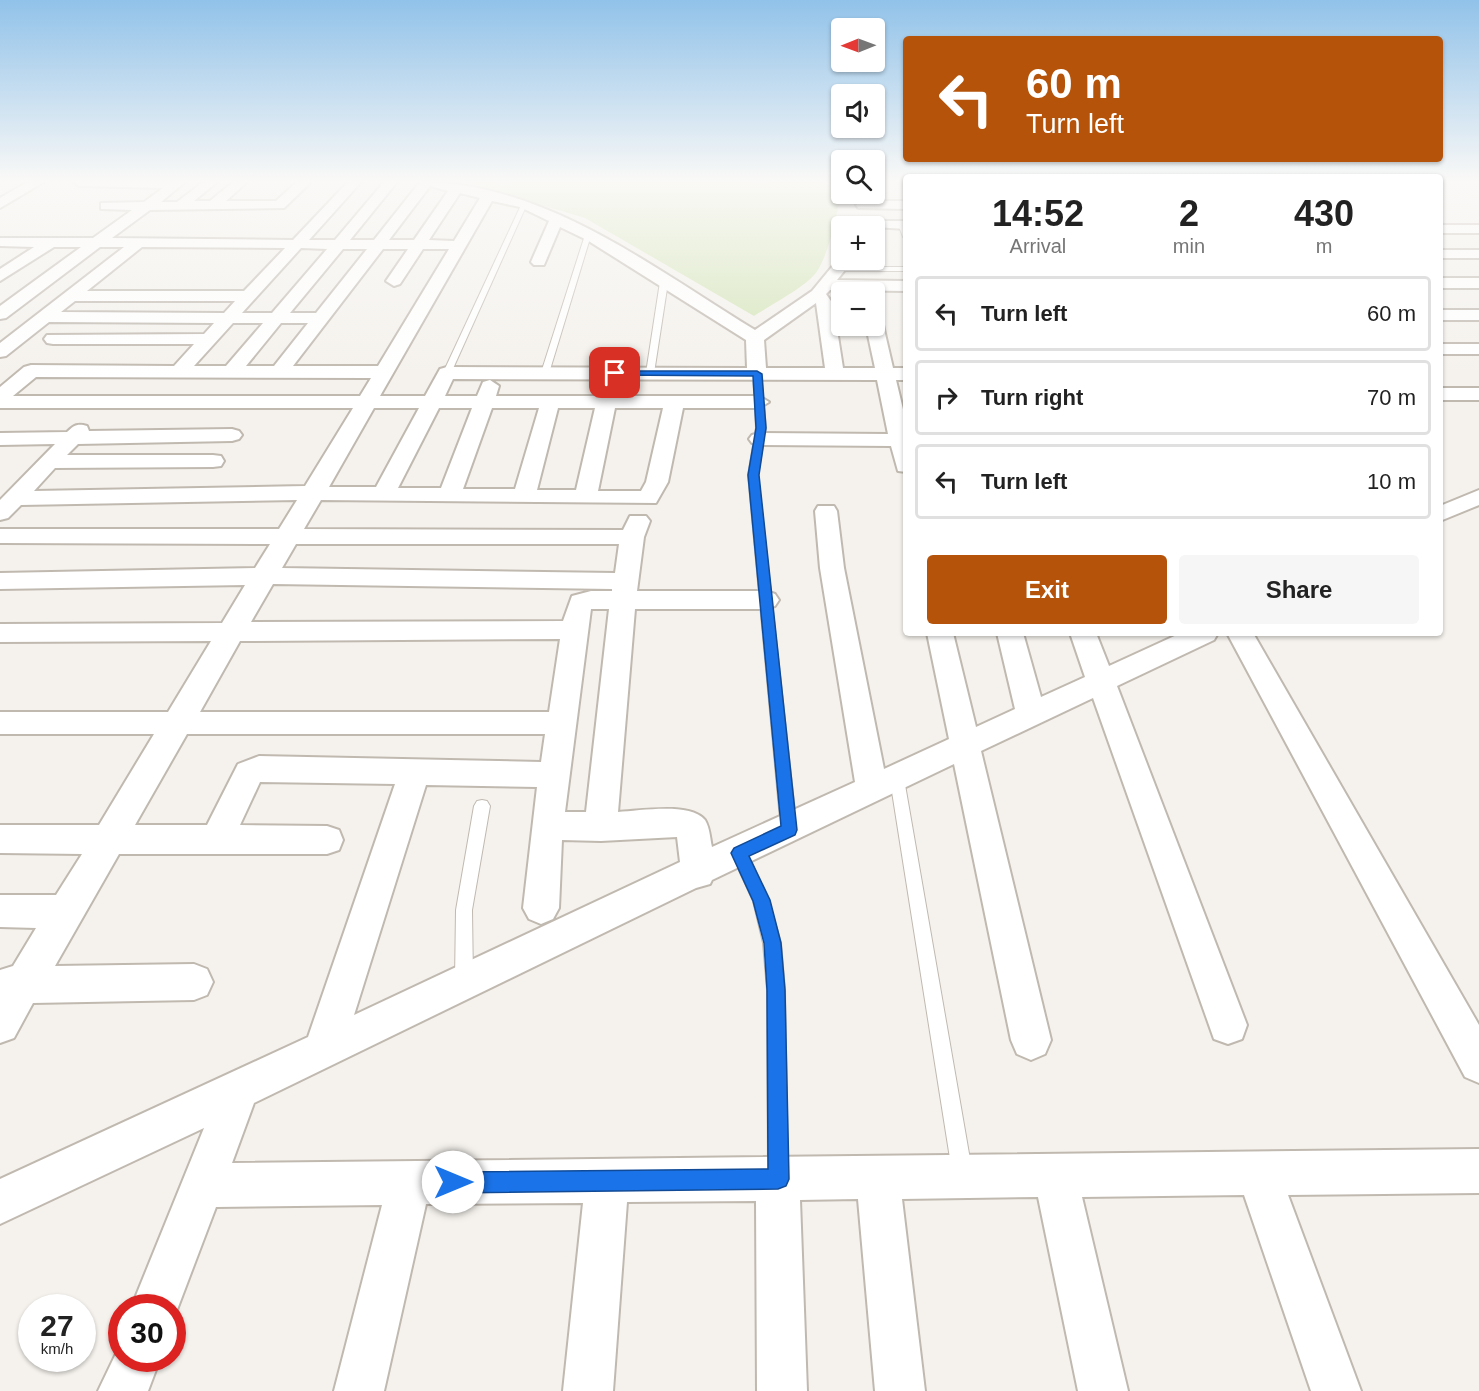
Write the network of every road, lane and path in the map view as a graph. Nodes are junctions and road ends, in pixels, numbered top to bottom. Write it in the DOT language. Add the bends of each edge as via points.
graph roads {
  1 [pos="44,247"];
  2 [pos="81,247"];
  3 [pos="126,247"];
  4 [pos="294,247"];
  5 [pos="335,247"];
  6 [pos="376,247"];
  7 [pos="418,247"];
  8 [pos="458,247"];
  9 [pos="504,247"];
  10 [pos="546,247"];
  11 [pos="584,247"];
  12 [pos="607,247"];
  13 [pos="1443,254"];
  14 [pos="1479,255"];
  15 [pos="258,260"];
  16 [pos="282,260"];
  17 [pos="540,262"];
  18 [pos="885,267"];
  19 [pos="903,269"];
  20 [pos="1443,269"];
  21 [pos="836,270"];
  22 [pos="0,276"];
  23 [pos="243,278"];
  24 [pos="266,278"];
  25 [pos="394,281"];
  26 [pos="664,282"];
  27 [pos="1443,282"];
  28 [pos="1462,283"];
  29 [pos="1479,283"];
  30 [pos="903,286"];
  31 [pos="885,288"];
  32 [pos="821,290"];
  33 [pos="831,290"];
  34 [pos="71,296"];
  35 [pos="249,296"];
  36 [pos="0,314"];
  37 [pos="1443,315"];
  38 [pos="1479,315"];
  39 [pos="230,316"];
  40 [pos="45,317"];
  41 [pos="276,317"];
  42 [pos="321,318"];
  43 [pos="877,336"];
  44 [pos="755,338"];
  45 [pos="53,339"];
  46 [pos="208,339"];
  47 [pos="1443,349"];
  48 [pos="1479,349"];
  49 [pos="0,352"];
  50 [pos="0,371"];
  51 [pos="31,371"];
  52 [pos="137,371"];
  53 [pos="178,372"];
  54 [pos="231,372"];
  55 [pos="279,372"];
  56 [pos="383,372"];
  57 [pos="447,373"];
  58 [pos="496,373"];
  59 [pos="545,373"];
  60 [pos="650,373"];
  61 [pos="757,374"];
  62 [pos="835,374"];
  63 [pos="886,374"];
  64 [pos="903,374"];
  65 [pos="1449,394"];
  66 [pos="1479,394"];
  67 [pos="0,397"];
  68 [pos="365,401"];
  69 [pos="0,402"];
  70 [pos="434,402"];
  71 [pos="484,402"];
  72 [pos="550,402"];
  73 [pos="606,402"];
  74 [pos="674,402"];
  75 [pos="759,402"];
  76 [pos="106,403"];
  77 [pos="232,435"];
  78 [pos="0,439"];
  79 [pos="72,439"];
  80 [pos="759,439"];
  81 [pos="900,440"];
  82 [pos="903,453"];
  83 [pos="213,461"];
  84 [pos="49,462"];
  85 [pos="311,493"];
  86 [pos="384,494"];
  87 [pos="10,495"];
  88 [pos="450,495"];
  89 [pos="524,496"];
  90 [pos="586,496"];
  91 [pos="1479,497"];
  92 [pos="648,498"];
  93 [pos="826,511"];
  94 [pos="1443,513"];
  95 [pos="287,534"];
  96 [pos="0,536"];
  97 [pos="632,537"];
  98 [pos="263,576"];
  99 [pos="0,581"];
  100 [pos="625,591"];
  101 [pos="766,600"];
  102 [pos="575,630"];
  103 [pos="0,633"];
  104 [pos="229,633"];
  105 [pos="941,636"];
  106 [pos="1011,636"];
  107 [pos="1084,636"];
  108 [pos="1199,636"];
  109 [pos="1242,636"];
  110 [pos="1101,682"];
  111 [pos="1031,715"];
  112 [pos="177,722"];
  113 [pos="0,723"];
  114 [pos="562,723"];
  115 [pos="964,747"];
  116 [pos="414,774"];
  117 [pos="553,775"];
  118 [pos="885,784"];
  119 [pos="482,806"];
  120 [pos="547,825"];
  121 [pos="601,828"];
  122 [pos="789,830"];
  123 [pos="0,839"];
  124 [pos="109,839"];
  125 [pos="216,839"];
  126 [pos="327,840"];
  127 [pos="739,853"];
  128 [pos="698,873"];
  129 [pos="541,908"];
  130 [pos="0,911"];
  131 [pos="66,912"];
  132 [pos="194,982"];
  133 [pos="464,982"];
  134 [pos="11,985"];
  135 [pos="0,1024"];
  136 [pos="1228,1025"];
  137 [pos="1031,1040"];
  138 [pos="323,1050"];
  139 [pos="1479,1063"];
  140 [pos="239,1090"];
  141 [pos="1479,1171"];
  142 [pos="1258,1173"];
  143 [pos="963,1176"];
  144 [pos="1055,1176"];
  145 [pos="878,1178"];
  146 [pos="778,1179"];
  147 [pos="607,1180"];
  148 [pos="409,1183"];
  149 [pos="203,1185"];
  150 [pos="0,1202"];
  151 [pos="160,1294"];
  152 [pos="131,1372"];
  153 [pos="123,1391"];
  154 [pos="359,1391"];
  155 [pos="588,1391"];
  156 [pos="782,1391"];
  157 [pos="900,1391"];
  158 [pos="1103,1391"];
  159 [pos="1336,1391"];
  1 -- 22 [label="street"];
  2 -- 36 [label="street"];
  3 -- 34 [label="street"];
  4 -- 16 [label="street"];
  5 -- 41 [label="street"];
  6 -- 42 [label="street"];
  7 -- 25 [label="street"];
  8 -- 56 [label="street"];
  9 -- 57 [label="lane"];
  10 -- 17 [label="street"];
  11 -- 59 [label="lane"];
  12 -- 26 [label="street"];
  13 -- 14 [label="street"];
  15 -- 16 [label="street"];
  16 -- 24 [label="street"];
  18 -- 19 [label="lane"];
  20 -- 28 [label="street"];
  21 -- 32 [label="street"];
  23 -- 24 [label="street"];
  24 -- 35 [label="street"];
  26 -- 44 [label="street"];
  26 -- 60 [label="lane"];
  27 -- 28 [label="street"];
  28 -- 29 [label="street"];
  30 -- 31 [label="street"];
  32 -- 33 [label="street"];
  32 -- 44 [label="street"];
  32 -- 62 [label="street"];
  34 -- 35 [label="street"];
  34 -- 40 [label="street"];
  35 -- 39 [label="street"];
  37 -- 38 [label="street"];
  39 -- 40 [label="street"];
  39 -- 41 [label="street"];
  39 -- 46 [label="street"];
  40 -- 49 [label="street"];
  41 -- 42 [label="street"];
  41 -- 54 [label="street"];
  42 -- 55 [label="street"];
  43 -- 63 [label="street"];
  44 -- 61 [label="street"];
  45 -- 46 [label="street"];
  46 -- 53 [label="street"];
  47 -- 48 [label="street"];
  50 -- 51 [label="street"];
  51 -- 52 [label="street"];
  51 -- 67 [label="street"];
  52 -- 53 [label="street"];
  52 -- 76 [label="street"];
  53 -- 54 [label="street"];
  54 -- 55 [label="street"];
  55 -- 56 [label="street"];
  56 -- 68 [label="street"];
  57 -- 58 [label="street"];
  57 -- 70 [label="street"];
  58 -- 59 [label="street"];
  58 -- 71 [label="street"];
  59 -- 60 [label="street"];
  60 -- 61 [label="street"];
  61 -- 62 [label="street"];
  61 -- 75 [label="lane"];
  62 -- 63 [label="street"];
  63 -- 64 [label="street"];
  63 -- 81 [label="street"];
  65 -- 66 [label="street"];
  68 -- 70 [label="street"];
  68 -- 76 [label="street"];
  68 -- 85 [label="street"];
  69 -- 76 [label="street"];
  70 -- 71 [label="street"];
  70 -- 86 [label="street"];
  71 -- 72 [label="street"];
  71 -- 88 [label="street"];
  72 -- 73 [label="street"];
  72 -- 89 [label="street"];
  73 -- 74 [label="street"];
  73 -- 90 [label="street"];
  74 -- 75 [label="street"];
  74 -- 92 [label="street" via="657,482"];
  75 -- 80 [label="lane"];
  76 -- 79 [label="street"];
  77 -- 79 [label="street"];
  78 -- 79 [label="street"];
  79 -- 84 [label="street"];
  80 -- 81 [label="street"];
  80 -- 101 [label="lane" via="753,475"];
  81 -- 82 [label="street"];
  83 -- 84 [label="street"];
  84 -- 87 [label="street"];
  85 -- 86 [label="street"];
  85 -- 87 [label="street"];
  85 -- 95 [label="street"];
  86 -- 88 [label="street"];
  88 -- 89 [label="street"];
  89 -- 90 [label="street"];
  90 -- 92 [label="street"];
  91 -- 94 [label="street"];
  92 -- 97 [label="street"];
  93 -- 118 [label="street" via="832,568"];
  95 -- 96 [label="street"];
  95 -- 97 [label="street"];
  95 -- 98 [label="street"];
  97 -- 100 [label="street"];
  98 -- 99 [label="street"];
  98 -- 100 [label="street"];
  98 -- 104 [label="street"];
  100 -- 101 [label="street"];
  100 -- 102 [label="street" via="581,603"];
  100 -- 121 [label="street"];
  101 -- 122 [label="lane"];
  102 -- 104 [label="street"];
  102 -- 114 [label="street"];
  103 -- 104 [label="street"];
  104 -- 112 [label="street"];
  105 -- 115 [label="street"];
  106 -- 111 [label="street"];
  107 -- 110 [label="street"];
  108 -- 110 [label="street"];
  109 -- 139 [label="street"];
  110 -- 111 [label="street"];
  110 -- 136 [label="street"];
  111 -- 115 [label="street"];
  112 -- 113 [label="street"];
  112 -- 114 [label="street"];
  112 -- 124 [label="street"];
  114 -- 117 [label="street"];
  115 -- 118 [label="street"];
  115 -- 137 [label="street"];
  116 -- 117 [label="street"];
  116 -- 125 [label="street" via="260,770 249,773"];
  116 -- 138 [label="street"];
  117 -- 120 [label="street"];
  118 -- 122 [label="street"];
  118 -- 143 [label="lane"];
  119 -- 133 [label="lane" via="464,910"];
  120 -- 121 [label="street"];
  120 -- 129 [label="street"];
  121 -- 128 [label="street" via="684,823 693,830"];
  122 -- 127 [label="street"];
  123 -- 124 [label="street"];
  124 -- 125 [label="street"];
  124 -- 131 [label="street"];
  125 -- 126 [label="street"];
  127 -- 128 [label="street"];
  127 -- 146 [label="lane" via="761,900 772,943"];
  128 -- 133 [label="street"];
  130 -- 131 [label="street"];
  131 -- 134 [label="street"];
  132 -- 134 [label="street"];
  133 -- 138 [label="street"];
  134 -- 135 [label="street"];
  138 -- 140 [label="street"];
  140 -- 149 [label="street"];
  140 -- 150 [label="street"];
  141 -- 142 [label="street"];
  142 -- 144 [label="street"];
  142 -- 159 [label="street"];
  143 -- 144 [label="street"];
  143 -- 145 [label="street"];
  144 -- 158 [label="street"];
  145 -- 146 [label="street"];
  145 -- 157 [label="street"];
  146 -- 147 [label="street"];
  146 -- 156 [label="street"];
  147 -- 148 [label="street"];
  147 -- 155 [label="street"];
  148 -- 149 [label="street"];
  148 -- 154 [label="street"];
  149 -- 151 [label="street"];
  152 -- 153 [label="street"];
}
